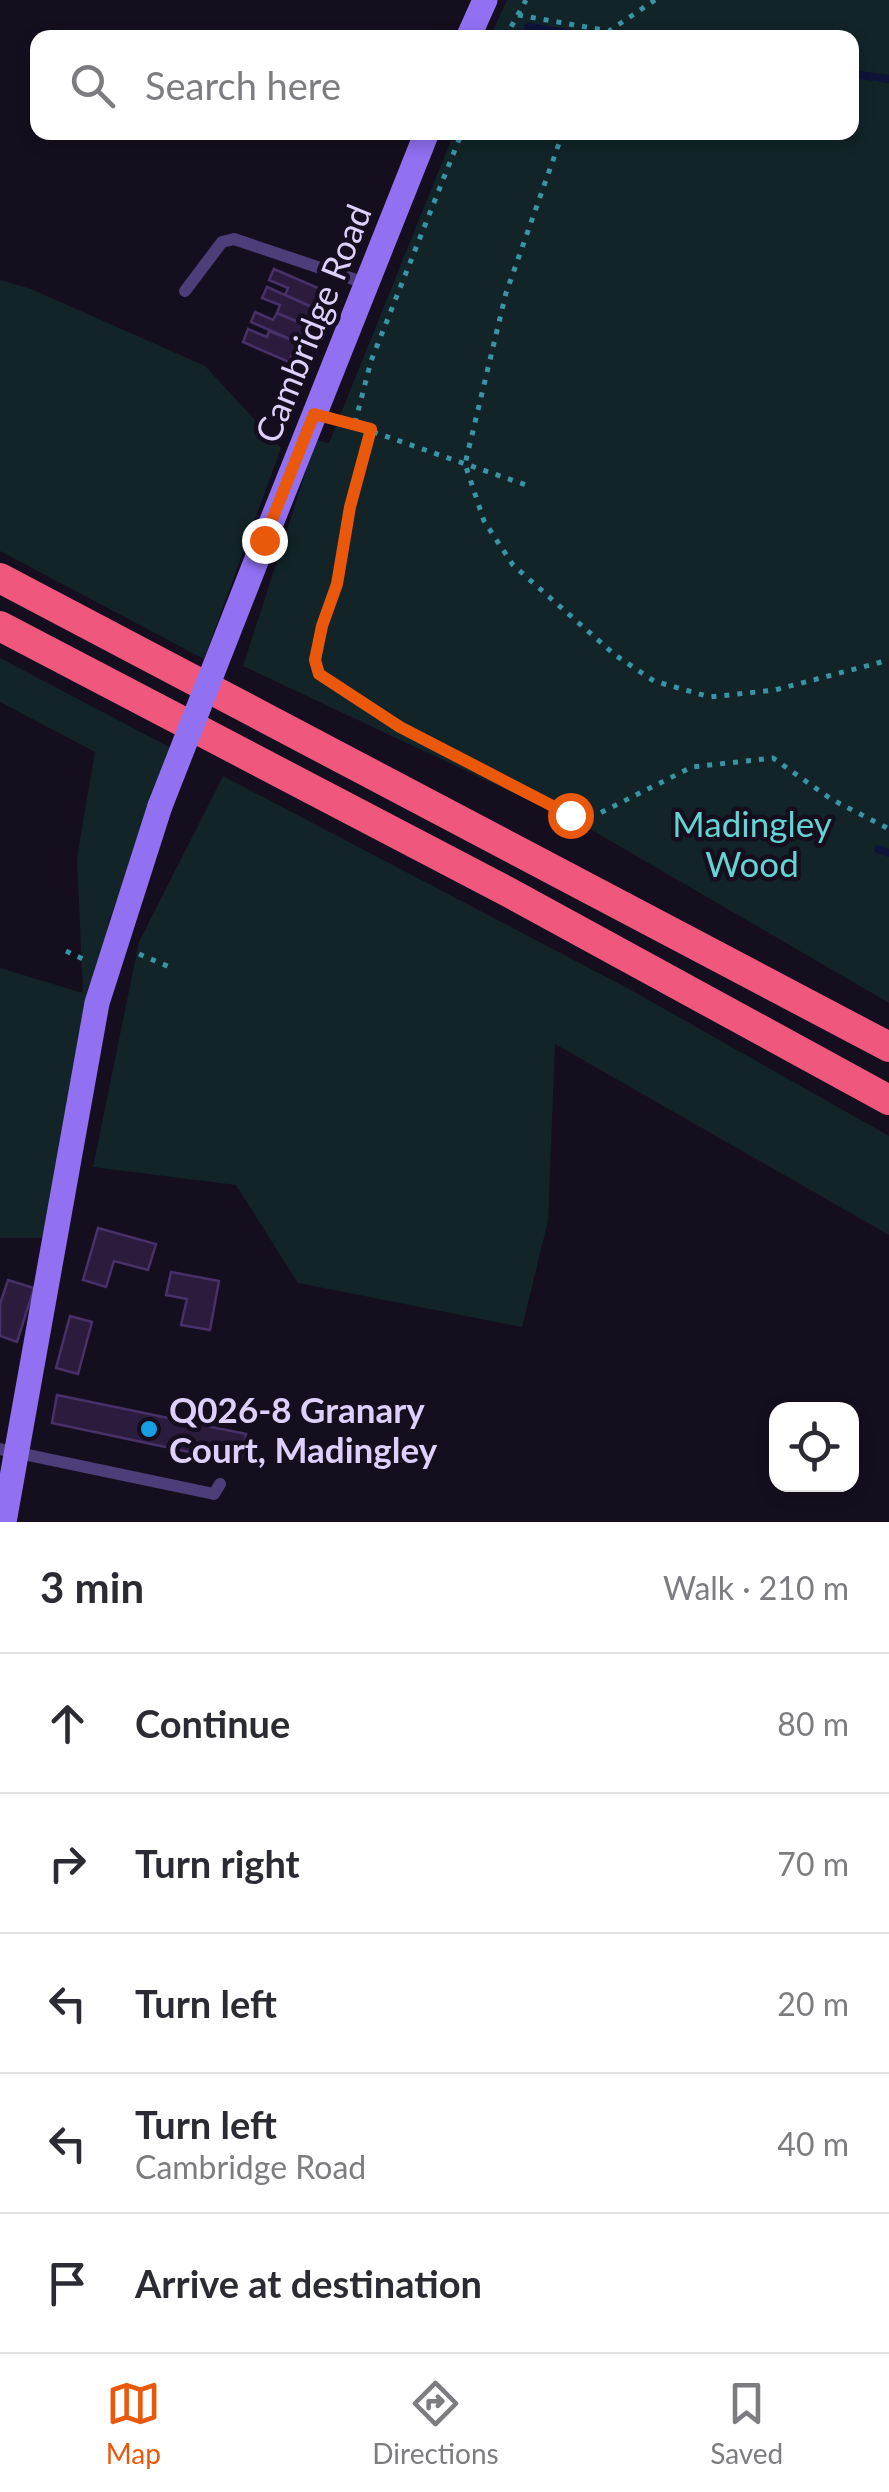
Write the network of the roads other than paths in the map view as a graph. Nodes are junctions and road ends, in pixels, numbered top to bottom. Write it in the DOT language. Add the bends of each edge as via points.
graph roads {
  1 [pos="486,0"];
  2 [pos="472,30"];
  3 [pos="424,140"];
  4 [pos="365,283"];
  5 [pos="186,291"];
  6 [pos="0,578"];
  7 [pos="0,626"];
  8 [pos="889,1047"];
  9 [pos="889,1100"];
  10 [pos="9,1451"];
  11 [pos="220,1484"];
  12 [pos="4,1522"];
  1 -- 2 [label="street"];
  3 -- 4 [label="street, Cambridge Road"];
  4 -- 5 [label="lane" via="234,240 222,242"];
  4 -- 10 [label="street, Cambridge Road, bridge" via="113,942"];
  6 -- 8 [label="highway"];
  7 -- 9 [label="highway"];
  10 -- 11 [label="lane" via="214,1494"];
  10 -- 12 [label="street"];
}
